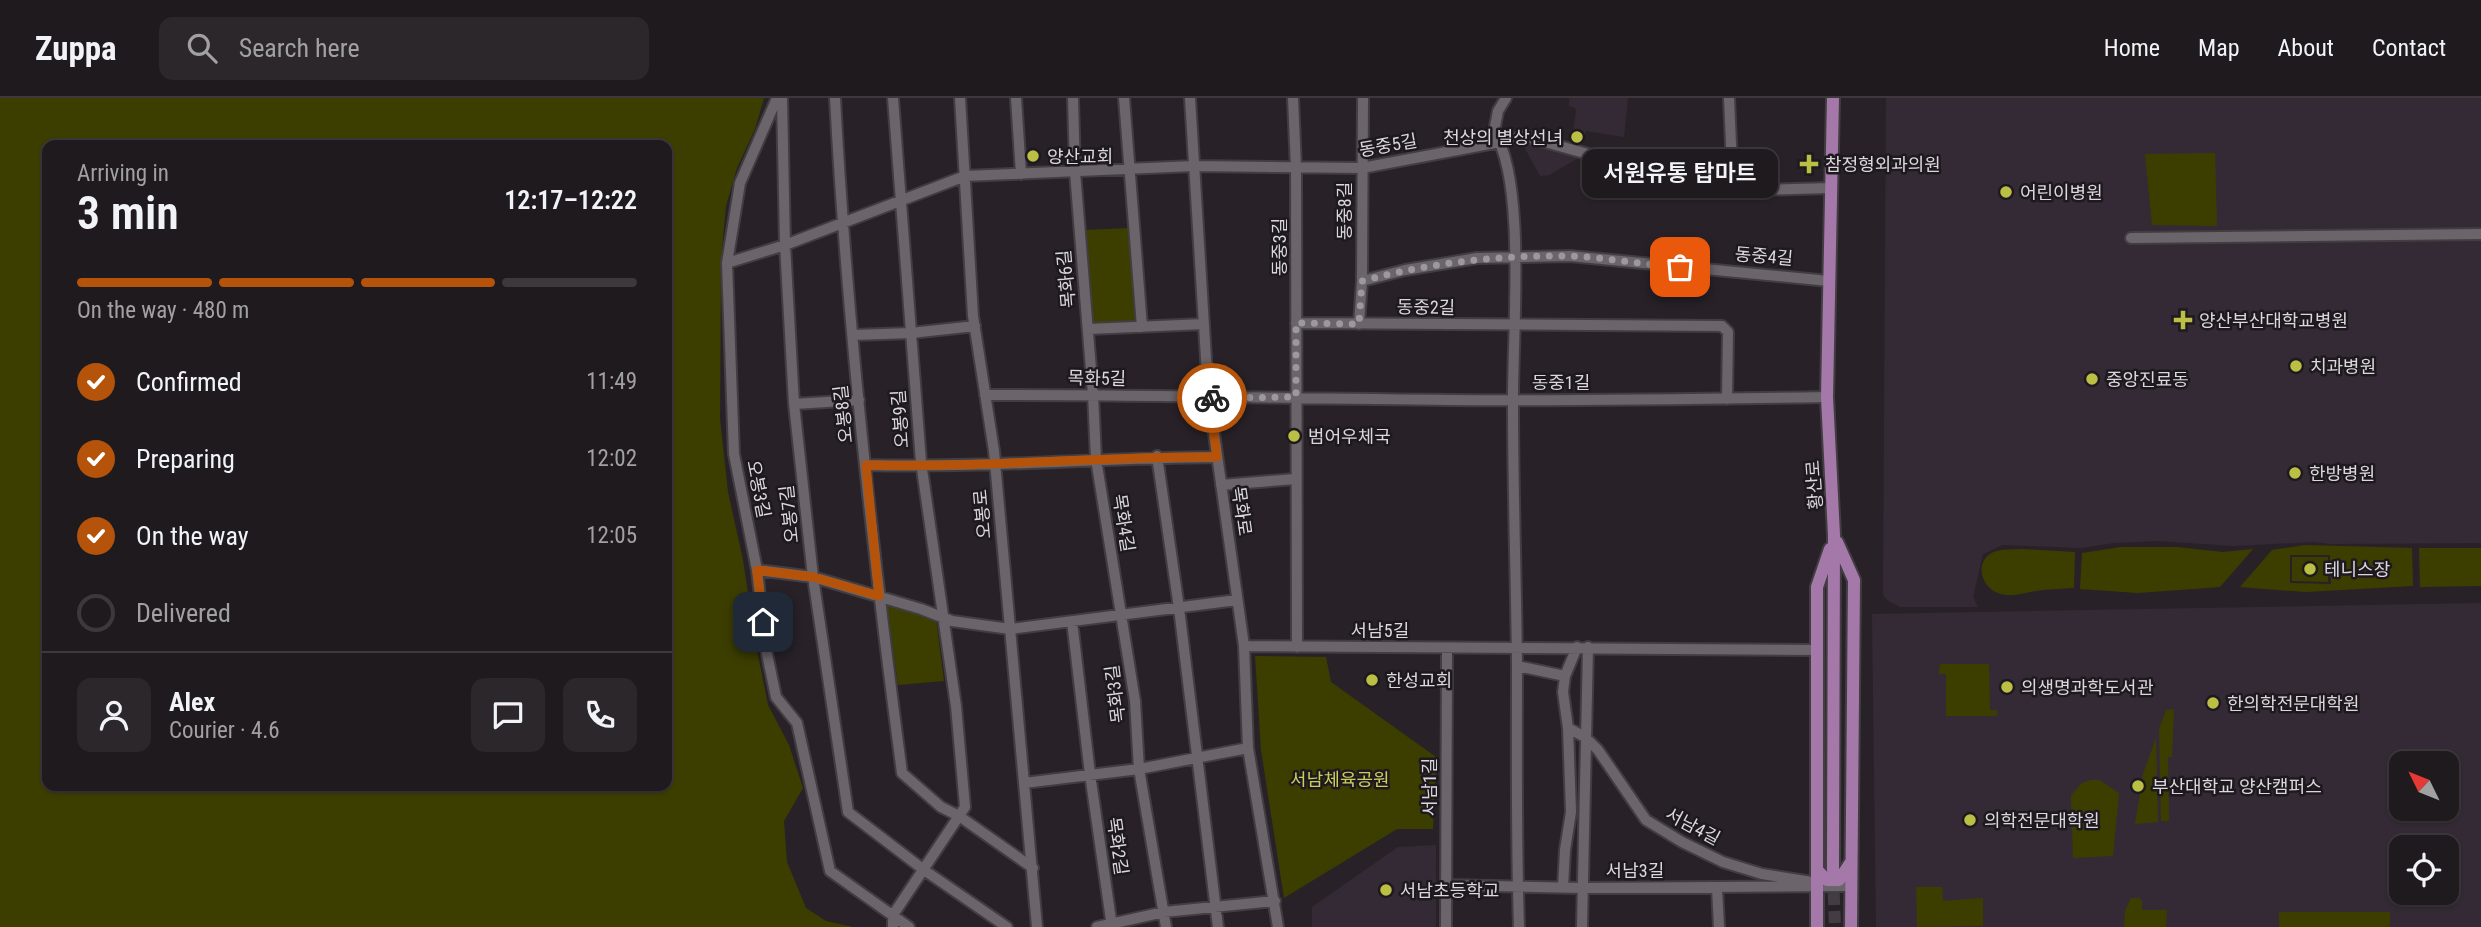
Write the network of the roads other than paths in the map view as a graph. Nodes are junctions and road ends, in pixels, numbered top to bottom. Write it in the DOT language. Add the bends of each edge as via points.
graph roads {
  1 [pos="780,98"];
  2 [pos="835,98"];
  3 [pos="893,98"];
  4 [pos="960,98"];
  5 [pos="1016,98"];
  6 [pos="1073,98"];
  7 [pos="1124,98"];
  8 [pos="1190,98"];
  9 [pos="1293,98"];
  10 [pos="1363,98"];
  11 [pos="1506,98"];
  12 [pos="1729,98"];
  13 [pos="1833,98"];
  14 [pos="1500,142"];
  15 [pos="1194,166"];
  16 [pos="1362,168"];
  17 [pos="1128,169"];
  18 [pos="1296,169"];
  19 [pos="1075,172"];
  20 [pos="1021,174"];
  21 [pos="965,176"];
  22 [pos="1830,188"];
  23 [pos="1733,190"];
  24 [pos="901,202"];
  25 [pos="842,222"];
  26 [pos="2481,234"];
  27 [pos="2131,238"];
  28 [pos="785,245"];
  29 [pos="1514,258"];
  30 [pos="727,263"];
  31 [pos="1362,281"];
  32 [pos="1829,281"];
  33 [pos="1296,323"];
  34 [pos="1204,324"];
  35 [pos="1359,324"];
  36 [pos="975,326"];
  37 [pos="1514,326"];
  38 [pos="1142,327"];
  39 [pos="1088,329"];
  40 [pos="911,333"];
  41 [pos="853,335"];
  42 [pos="1093,394"];
  43 [pos="985,396"];
  44 [pos="1296,397"];
  45 [pos="1828,397"];
  46 [pos="1209,398"];
  47 [pos="1727,399"];
  48 [pos="859,400"];
  49 [pos="1513,400"];
  50 [pos="794,404"];
  51 [pos="1157,456"];
  52 [pos="1217,457"];
  53 [pos="1096,459"];
  54 [pos="995,463"];
  55 [pos="866,465"];
  56 [pos="921,467"];
  57 [pos="1295,479"];
  58 [pos="1221,485"];
  59 [pos="1834,535"];
  60 [pos="757,570"];
  61 [pos="813,577"];
  62 [pos="879,596"];
  63 [pos="1237,600"];
  64 [pos="1179,608"];
  65 [pos="1122,616"];
  66 [pos="941,617"];
  67 [pos="1072,621"];
  68 [pos="1010,629"];
  69 [pos="1244,646"];
  70 [pos="1297,647"];
  71 [pos="1516,647"];
  72 [pos="1582,647"];
  73 [pos="1447,648"];
  74 [pos="1817,650"];
  75 [pos="1517,666"];
  76 [pos="1564,676"];
  77 [pos="1568,728"];
  78 [pos="1585,737"];
  79 [pos="1248,748"];
  80 [pos="1196,758"];
  81 [pos="1139,769"];
  82 [pos="1090,774"];
  83 [pos="1024,783"];
  84 [pos="959,816"];
  85 [pos="1851,862"];
  86 [pos="1033,868"];
  87 [pos="924,870"];
  88 [pos="1833,870"];
  89 [pos="1818,881"];
  90 [pos="1446,885"];
  91 [pos="1851,886"];
  92 [pos="1517,887"];
  93 [pos="1563,887"];
  94 [pos="1582,888"];
  95 [pos="1717,888"];
  96 [pos="1275,901"];
  97 [pos="1215,906"];
  98 [pos="1164,912"];
  99 [pos="893,921"];
  100 [pos="1111,925"];
  101 [pos="909,927"];
  102 [pos="1007,927"];
  103 [pos="1037,927"];
  104 [pos="1097,927"];
  105 [pos="1166,927"];
  106 [pos="1218,927"];
  107 [pos="1278,927"];
  108 [pos="1446,927"];
  109 [pos="1518,927"];
  110 [pos="1582,927"];
  111 [pos="1719,927"];
  112 [pos="1816,927"];
  113 [pos="1851,927"];
  1 -- 28 [label="street, 오봉7길"];
  1 -- 30 [label="street, 오봉3길" via="740,183"];
  2 -- 25 [label="street, 오봉8길"];
  3 -- 24 [label="street, 오봉9길"];
  4 -- 21 [label="street, 오봉로"];
  5 -- 20 [label="street"];
  6 -- 19 [label="street, 목화6길"];
  7 -- 17 [label="street"];
  8 -- 15 [label="street, 목화로"];
  9 -- 18 [label="street, 동중3길"];
  10 -- 16 [label="street, 동중8길"];
  11 -- 14 [label="street" via="1494,132"];
  12 -- 23 [label="street"];
  13 -- 22 [label="main road, 황산로"];
  14 -- 16 [label="street, 동중5길"];
  14 -- 23 [label="street, 동중5길" via="1524,136 1719,191"];
  14 -- 29 [label="street" via="1513,208"];
  15 -- 17 [label="street, 동중5길"];
  15 -- 18 [label="street, 동중5길"];
  15 -- 34 [label="street, 목화로"];
  16 -- 18 [label="street, 동중5길"];
  16 -- 31 [label="street, 동중8길"];
  17 -- 19 [label="street, 동중5길"];
  17 -- 38 [label="street"];
  18 -- 33 [label="street, 동중3길"];
  19 -- 20 [label="street, 동중5길"];
  19 -- 39 [label="street, 목화6길"];
  20 -- 21 [label="street, 동중5길"];
  21 -- 24 [label="street"];
  21 -- 36 [label="street, 오봉로"];
  22 -- 23 [label="street, 동중5길"];
  22 -- 32 [label="main road, 황산로"];
  24 -- 25 [label="street"];
  24 -- 40 [label="street, 오봉9길"];
  25 -- 28 [label="street"];
  25 -- 41 [label="street, 오봉8길"];
  26 -- 27 [label="street"];
  28 -- 30 [label="street"];
  28 -- 50 [label="street, 오봉7길"];
  29 -- 31 [label="street, 동중4길" via="1447,262"];
  29 -- 32 [label="street, 동중4길" via="1570,256"];
  29 -- 37 [label="street"];
  30 -- 60 [label="street, 오봉3길" via="734,454"];
  31 -- 35 [label="street, 동중8길"];
  32 -- 45 [label="main road, 황산로"];
  33 -- 35 [label="street, 동중2길"];
  33 -- 44 [label="street, 동중3길"];
  34 -- 38 [label="street, 목화6길"];
  34 -- 46 [label="street, 목화로"];
  35 -- 37 [label="street, 동중2길"];
  36 -- 40 [label="street"];
  36 -- 43 [label="street, 오봉로"];
  37 -- 47 [label="street, 동중2길" via="1722,326 1728,332"];
  37 -- 49 [label="street"];
  38 -- 39 [label="street, 목화6길"];
  39 -- 42 [label="street, 목화4길"];
  40 -- 41 [label="street"];
  40 -- 56 [label="street, 오봉9길"];
  41 -- 48 [label="street, 오봉8길"];
  42 -- 43 [label="street, 목화5길"];
  42 -- 46 [label="street, 목화5길"];
  42 -- 53 [label="street, 목화4길"];
  43 -- 54 [label="street, 오봉로"];
  44 -- 46 [label="street, 동중1길"];
  44 -- 49 [label="street, 동중1길"];
  44 -- 57 [label="street"];
  45 -- 47 [label="street, 동중1길"];
  45 -- 59 [label="main road, 황산로"];
  46 -- 52 [label="street, 목화로"];
  47 -- 49 [label="street, 동중1길"];
  48 -- 50 [label="street"];
  48 -- 55 [label="street, 오봉8길"];
  49 -- 71 [label="street"];
  50 -- 61 [label="street, 오봉7길"];
  51 -- 52 [label="street"];
  51 -- 53 [label="street"];
  51 -- 64 [label="street"];
  52 -- 58 [label="street, 목화로"];
  53 -- 54 [label="street"];
  53 -- 65 [label="street, 목화4길"];
  54 -- 56 [label="street"];
  54 -- 68 [label="street, 오봉로"];
  55 -- 56 [label="street"];
  55 -- 62 [label="street, 오봉8길"];
  56 -- 66 [label="street, 오봉9길"];
  57 -- 58 [label="street"];
  57 -- 70 [label="street"];
  58 -- 63 [label="street, 목화로"];
  59 -- 74 [label="main road" via="1817,587"];
  59 -- 85 [label="main road" via="1854,580"];
  59 -- 88 [label="main road, 황산로"];
  60 -- 61 [label="street"];
  60 -- 99 [label="street, 오봉3길" via="776,697 797,723 830,871"];
  61 -- 62 [label="street"];
  61 -- 87 [label="street, 오봉7길" via="848,813"];
  62 -- 66 [label="street"];
  62 -- 84 [label="street, 오봉8길" via="902,773 941,807"];
  63 -- 64 [label="street"];
  63 -- 69 [label="street, 목화로"];
  64 -- 65 [label="street"];
  64 -- 80 [label="street"];
  65 -- 67 [label="street"];
  65 -- 81 [label="street, 목화3길" via="1135,701"];
  66 -- 68 [label="street"];
  66 -- 84 [label="street, 오봉9길" via="956,706 965,807"];
  67 -- 68 [label="street"];
  67 -- 82 [label="street, 목화3길"];
  68 -- 83 [label="street, 오봉로"];
  69 -- 70 [label="street, 서남5길"];
  69 -- 79 [label="street, 목화로"];
  70 -- 73 [label="street, 서남5길"];
  71 -- 72 [label="street, 서남5길"];
  71 -- 73 [label="street, 서남5길"];
  71 -- 75 [label="street"];
  72 -- 74 [label="street, 서남5길"];
  72 -- 76 [label="street"];
  72 -- 78 [label="street"];
  73 -- 90 [label="street, 서남1길"];
  74 -- 89 [label="main road"];
  75 -- 76 [label="street"];
  75 -- 92 [label="street"];
  76 -- 77 [label="street"];
  77 -- 78 [label="street, 서남4길"];
  77 -- 93 [label="street" via="1571,812"];
  78 -- 89 [label="street, 서남4길" via="1619,776 1646,820 1723,862 1762,874"];
  78 -- 94 [label="street"];
  79 -- 80 [label="street"];
  79 -- 96 [label="street, 목화로"];
  80 -- 81 [label="street"];
  80 -- 97 [label="street"];
  81 -- 82 [label="street"];
  81 -- 98 [label="street, 목화2길"];
  82 -- 83 [label="street"];
  82 -- 100 [label="street, 목화2길"];
  83 -- 86 [label="street, 오봉로"];
  84 -- 86 [label="street, 오봉8길"];
  84 -- 87 [label="street"];
  85 -- 89 [label="main road" via="1839,880"];
  85 -- 91 [label="main road"];
  86 -- 103 [label="street, 오봉로"];
  87 -- 99 [label="street"];
  87 -- 102 [label="street, 오봉7길"];
  89 -- 91 [label="street"];
  89 -- 95 [label="street, 서남3길"];
  89 -- 112 [label="main road"];
  90 -- 92 [label="street, 서남3길"];
  90 -- 108 [label="street, 서남1길"];
  91 -- 113 [label="main road"];
  92 -- 93 [label="street, 서남3길"];
  92 -- 109 [label="street"];
  93 -- 94 [label="street, 서남3길"];
  94 -- 95 [label="street, 서남3길"];
  94 -- 110 [label="street"];
  95 -- 111 [label="street"];
  96 -- 97 [label="street"];
  96 -- 107 [label="street, 목화로"];
  97 -- 98 [label="street"];
  97 -- 106 [label="street"];
  98 -- 100 [label="street"];
  98 -- 105 [label="street, 목화2길"];
  99 -- 101 [label="street, 오봉3길"];
  100 -- 104 [label="street"];
}
